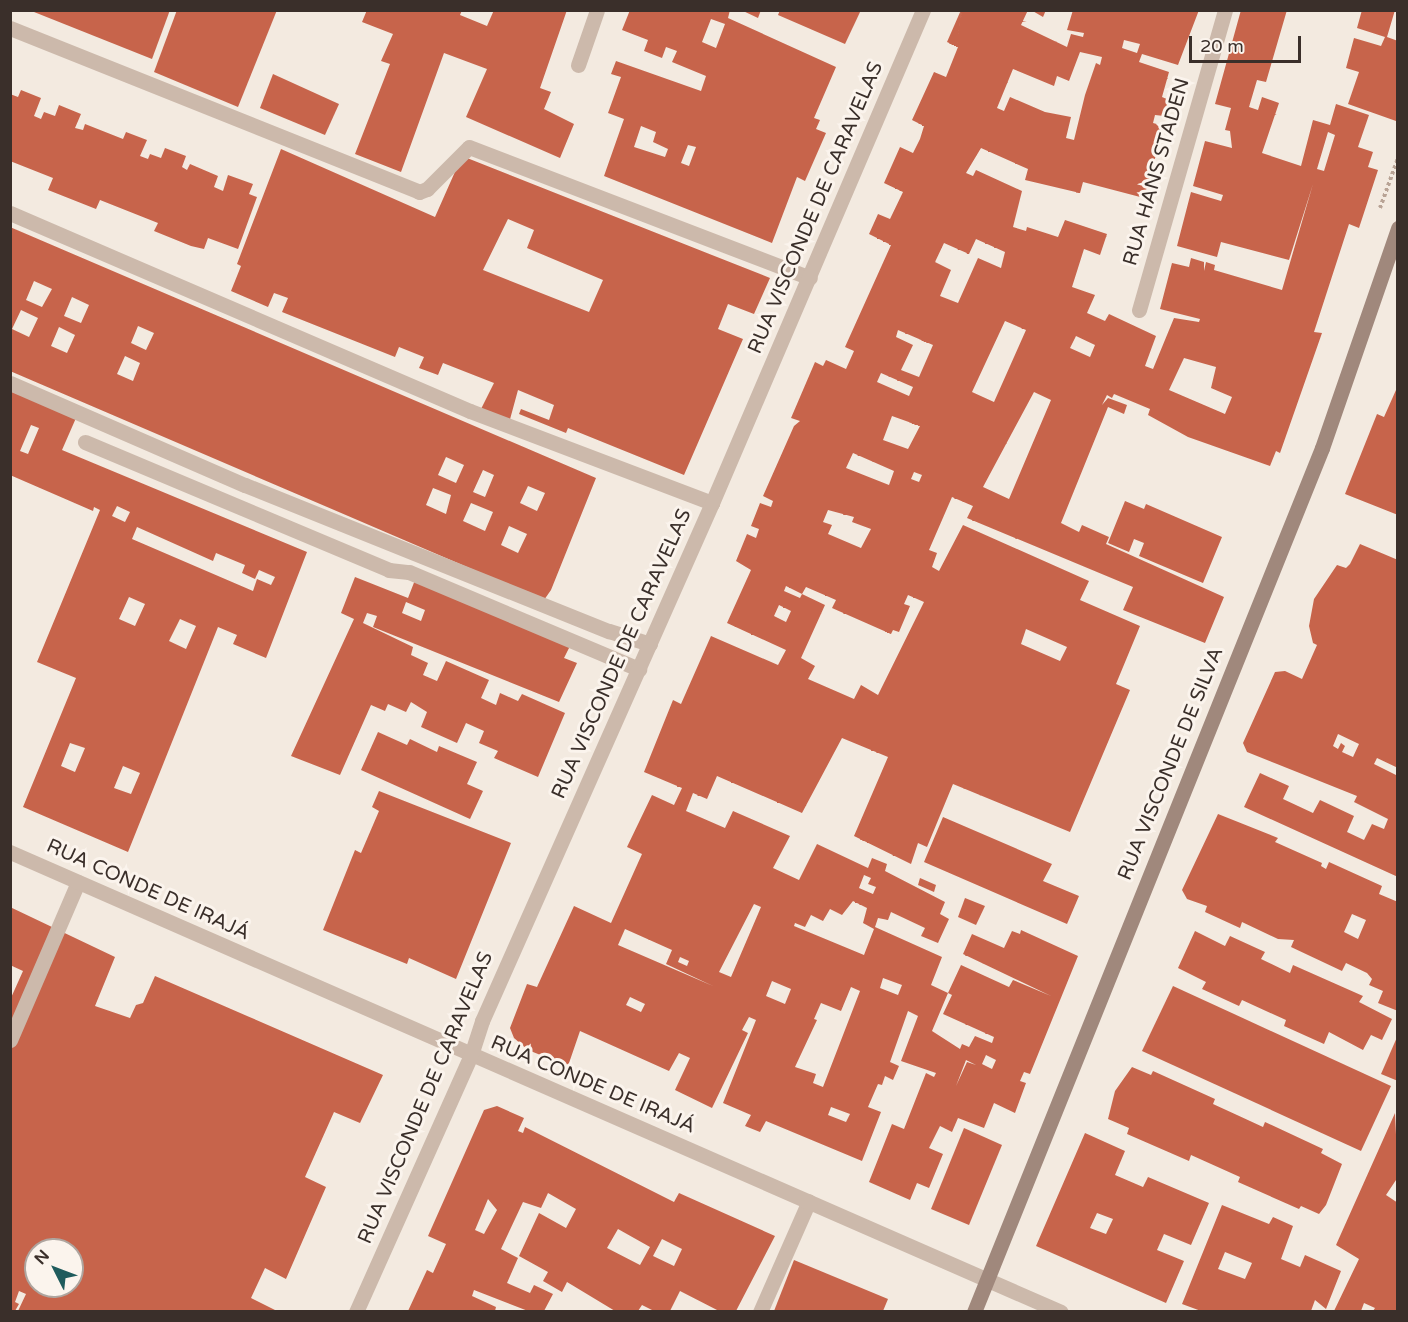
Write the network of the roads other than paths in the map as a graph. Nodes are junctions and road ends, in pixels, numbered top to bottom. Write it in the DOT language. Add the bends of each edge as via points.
graph roads {
  1 [pos="597,10"];
  2 [pos="923,10"];
  3 [pos="1225,10"];
  4 [pos="10,28"];
  5 [pos="578,65"];
  6 [pos="10,213"];
  7 [pos="1398,228"];
  8 [pos="810,278"];
  9 [pos="1138,310"];
  10 [pos="10,383"];
  11 [pos="85,442"];
  12 [pos="712,503"];
  13 [pos="650,644"];
  14 [pos="639,669"];
  15 [pos="10,852"];
  16 [pos="78,882"];
  17 [pos="10,1040"];
  18 [pos="471,1055"];
  19 [pos="809,1201"];
  20 [pos="987,1278"];
  21 [pos="356,1311"];
  22 [pos="760,1311"];
  23 [pos="974,1311"];
  24 [pos="1061,1311"];
  1 -- 5 [label="street"];
  2 -- 8 [label="street, RUA VISCONDE DE CARAVELAS"];
  3 -- 9 [label="street, RUA HANS STADEN"];
  4 -- 8 [label="street" via="419,192 427,189 469,147"];
  6 -- 12 [label="street" via="470,411"];
  7 -- 20 [label="main road, RUA VISCONDE DE SILVA" via="1322,448"];
  8 -- 12 [label="street, RUA VISCONDE DE CARAVELAS"];
  10 -- 13 [label="street" via="245,485 597,627"];
  11 -- 14 [label="street" via="389,570 409,572"];
  12 -- 13 [label="street, RUA VISCONDE DE CARAVELAS"];
  13 -- 14 [label="street, RUA VISCONDE DE CARAVELAS"];
  14 -- 18 [label="street, RUA VISCONDE DE CARAVELAS" via="482,1021"];
  15 -- 16 [label="street, RUA CONDE DE IRAJÁ"];
  16 -- 17 [label="street"];
  16 -- 18 [label="street, RUA CONDE DE IRAJÁ"];
  18 -- 19 [label="street, RUA CONDE DE IRAJÁ"];
  18 -- 21 [label="street, RUA VISCONDE DE CARAVELAS"];
  19 -- 20 [label="street, RUA CONDE DE IRAJÁ"];
  19 -- 22 [label="street"];
  20 -- 23 [label="main road, RUA VISCONDE DE SILVA"];
  20 -- 24 [label="street, RUA CONDE DE IRAJÁ"];
}
